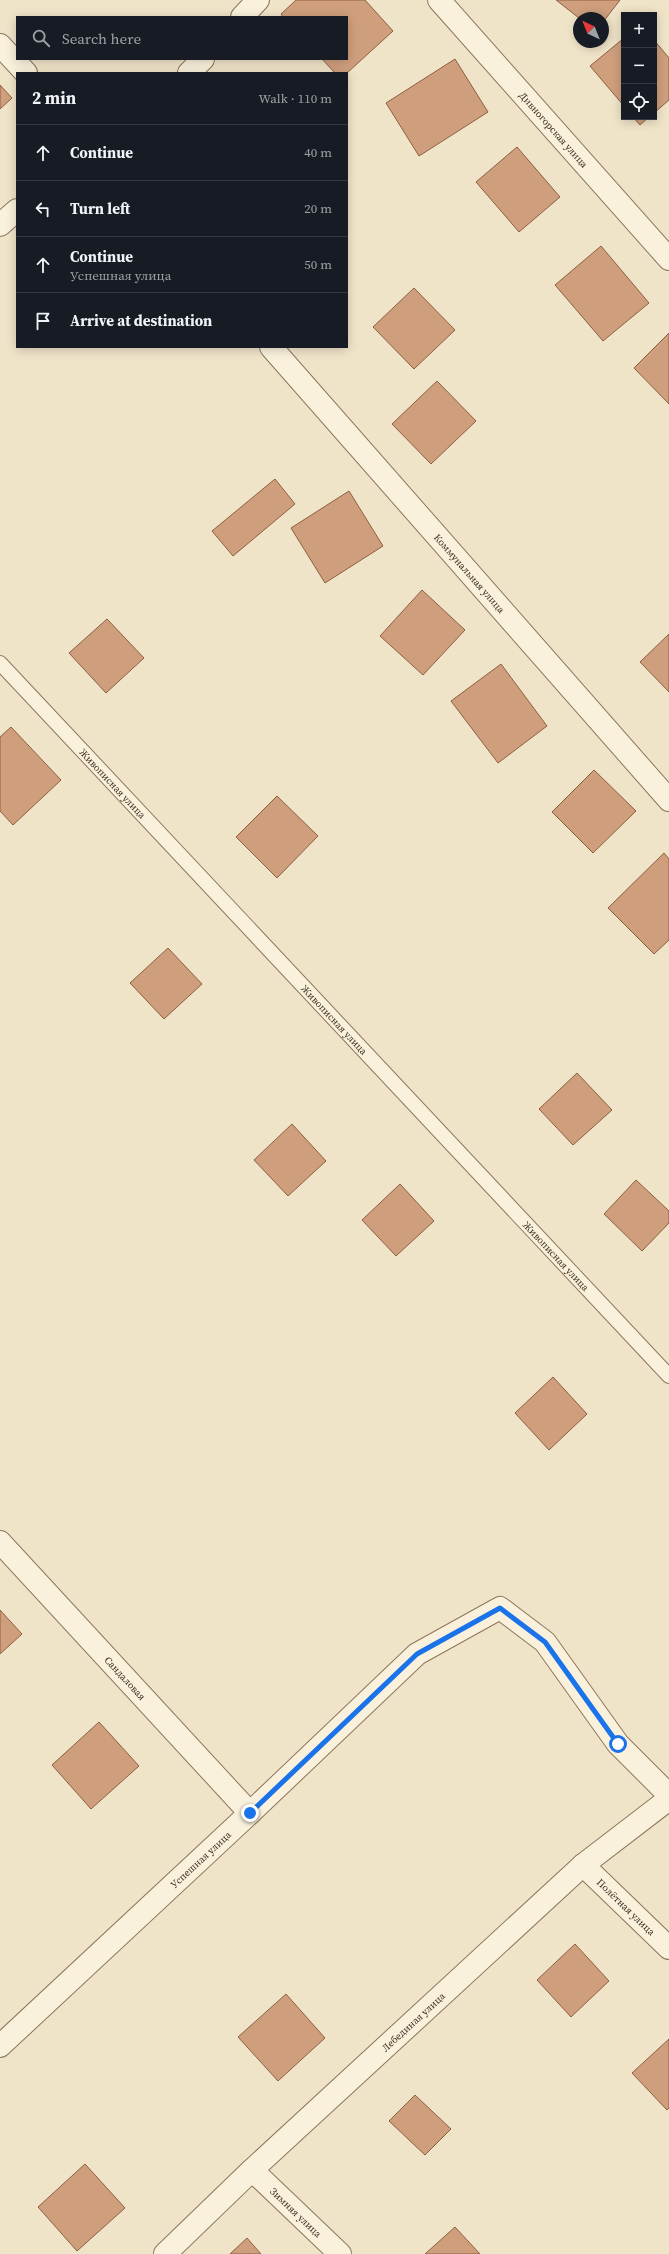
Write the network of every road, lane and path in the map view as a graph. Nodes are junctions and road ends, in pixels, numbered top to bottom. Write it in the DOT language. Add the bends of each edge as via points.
graph roads {
  1 [pos="258,0"];
  2 [pos="439,0"];
  3 [pos="243,16"];
  4 [pos="0,45"];
  5 [pos="202,60"];
  6 [pos="25,72"];
  7 [pos="189,72"];
  8 [pos="16,211"];
  9 [pos="0,224"];
  10 [pos="669,259"];
  11 [pos="272,348"];
  12 [pos="0,663"];
  13 [pos="669,800"];
  14 [pos="669,1376"];
  15 [pos="0,1542"];
  16 [pos="669,1795"];
  17 [pos="669,1799"];
  18 [pos="250,1813"];
  19 [pos="583,1865"];
  20 [pos="669,1948"];
  21 [pos="0,2046"];
  22 [pos="252,2170"];
  23 [pos="165,2254"];
  24 [pos="340,2254"];
  1 -- 3 [label="street"];
  2 -- 10 [label="street, Дивногорская улица"];
  4 -- 6 [label="street"];
  5 -- 7 [label="street"];
  8 -- 9 [label="street"];
  11 -- 13 [label="street, Коммунальная улица"];
  12 -- 14 [label="lane, Живописная улица"];
  15 -- 18 [label="street, Сандаловая"];
  16 -- 18 [label="street, Успешная улица" via="618,1744 545,1642 500,1608 417,1654"];
  17 -- 19 [label="street, Лебединая улица"];
  18 -- 21 [label="street, Успешная улица"];
  19 -- 20 [label="street, Полётная улица"];
  19 -- 22 [label="street, Лебединая улица"];
  22 -- 23 [label="street, Лебединая улица"];
  22 -- 24 [label="street, Зимняя улица"];
}
